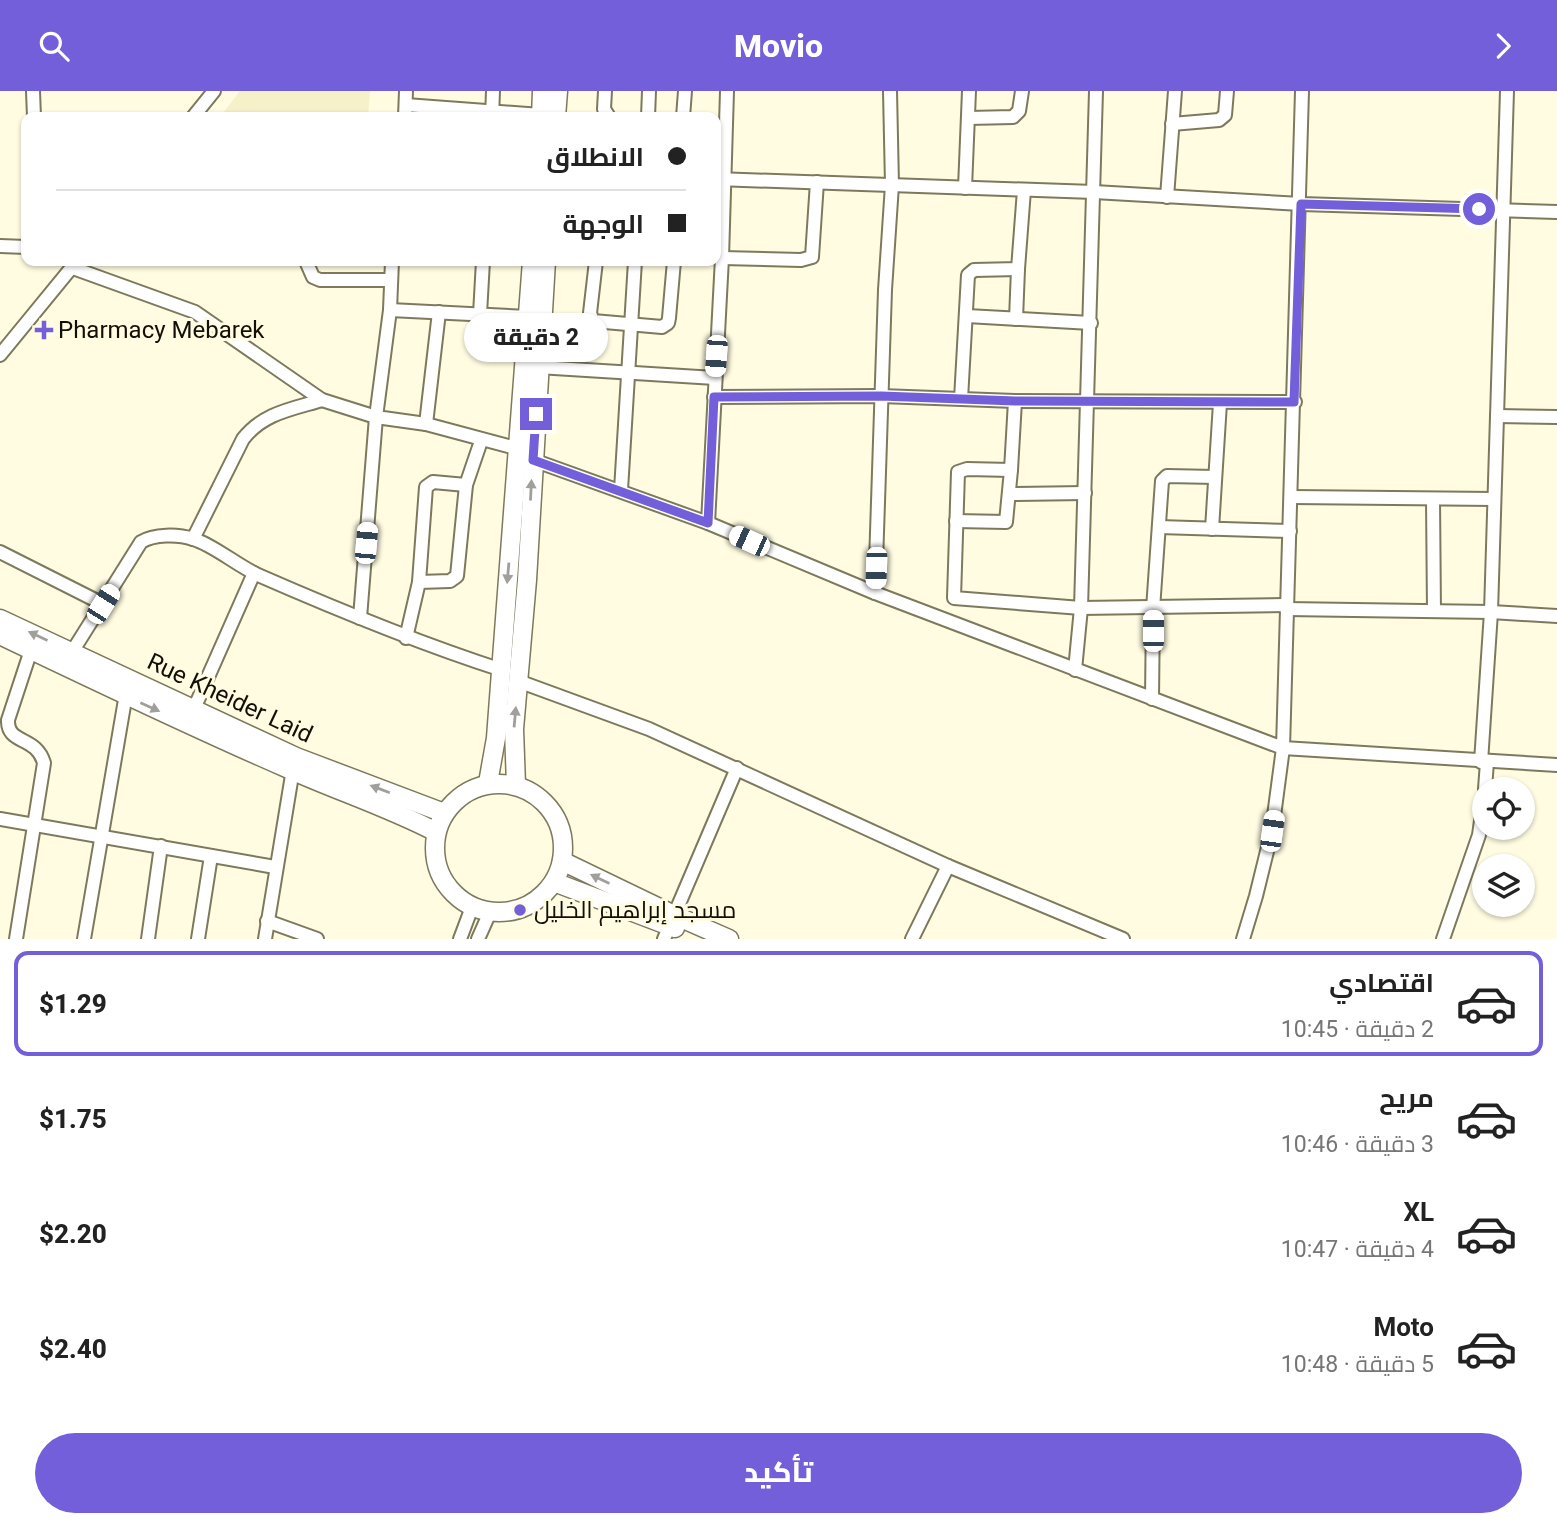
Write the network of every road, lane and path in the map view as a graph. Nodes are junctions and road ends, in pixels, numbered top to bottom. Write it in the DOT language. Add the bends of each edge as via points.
graph roads {
  1 [pos="33,91"];
  2 [pos="214,91"];
  3 [pos="406,91"];
  4 [pos="493,91"];
  5 [pos="542,91"];
  6 [pos="558,91"];
  7 [pos="605,91"];
  8 [pos="649,91"];
  9 [pos="685,91"];
  10 [pos="727,91"];
  11 [pos="890,91"];
  12 [pos="969,91"];
  13 [pos="1021,91"];
  14 [pos="1096,91"];
  15 [pos="1175,91"];
  16 [pos="1227,91"];
  17 [pos="1302,91"];
  18 [pos="1507,91"];
  19 [pos="405,111"];
  20 [pos="34,112"];
  21 [pos="197,112"];
  22 [pos="427,112"];
  23 [pos="492,112"];
  24 [pos="545,112"];
  25 [pos="548,112"];
  26 [pos="606,112"];
  27 [pos="648,112"];
  28 [pos="683,112"];
  29 [pos="968,118"];
  30 [pos="1172,124"];
  31 [pos="721,166"];
  32 [pos="721,179"];
  33 [pos="817,182"];
  34 [pos="892,185"];
  35 [pos="965,188"];
  36 [pos="1024,190"];
  37 [pos="1094,192"];
  38 [pos="1167,197"];
  39 [pos="1301,204"];
  40 [pos="1503,210"];
  41 [pos="1557,212"];
  42 [pos="721,218"];
  43 [pos="0,246"];
  44 [pos="21,247"];
  45 [pos="722,258"];
  46 [pos="73,266"];
  47 [pos="80,266"];
  48 [pos="308,266"];
  49 [pos="391,266"];
  50 [pos="483,266"];
  51 [pos="532,266"];
  52 [pos="546,266"];
  53 [pos="596,266"];
  54 [pos="635,266"];
  55 [pos="674,266"];
  56 [pos="1018,269"];
  57 [pos="390,280"];
  58 [pos="390,310"];
  59 [pos="439,311"];
  60 [pos="480,314"];
  61 [pos="967,316"];
  62 [pos="528,317"];
  63 [pos="1016,319"];
  64 [pos="1091,323"];
  65 [pos="632,324"];
  66 [pos="0,355"];
  67 [pos="538,367"];
  68 [pos="629,374"];
  69 [pos="715,378"];
  70 [pos="881,396"];
  71 [pos="714,397"];
  72 [pos="961,399"];
  73 [pos="322,400"];
  74 [pos="1015,401"];
  75 [pos="1088,401"];
  76 [pos="1294,402"];
  77 [pos="1220,403"];
  78 [pos="1497,416"];
  79 [pos="376,417"];
  80 [pos="1557,417"];
  81 [pos="426,424"];
  82 [pos="481,441"];
  83 [pos="526,454"];
  84 [pos="1011,470"];
  85 [pos="1215,477"];
  86 [pos="466,485"];
  87 [pos="621,490"];
  88 [pos="1085,493"];
  89 [pos="1010,494"];
  90 [pos="1292,497"];
  91 [pos="1433,499"];
  92 [pos="1494,499"];
  93 [pos="956,521"];
  94 [pos="708,523"];
  95 [pos="1159,527"];
  96 [pos="1212,529"];
  97 [pos="1290,531"];
  98 [pos="193,538"];
  99 [pos="0,552"];
  100 [pos="254,573"];
  101 [pos="419,582"];
  102 [pos="875,593"];
  103 [pos="954,597"];
  104 [pos="103,604"];
  105 [pos="1286,607"];
  106 [pos="1081,608"];
  107 [pos="1153,609"];
  108 [pos="1434,611"];
  109 [pos="1492,612"];
  110 [pos="1557,616"];
  111 [pos="360,618"];
  112 [pos="0,619"];
  113 [pos="953,623"];
  114 [pos="0,635"];
  115 [pos="406,638"];
  116 [pos="31,650"];
  117 [pos="72,652"];
  118 [pos="502,670"];
  119 [pos="1075,670"];
  120 [pos="128,677"];
  121 [pos="518,681"];
  122 [pos="126,696"];
  123 [pos="1152,699"];
  124 [pos="193,711"];
  125 [pos="1283,748"];
  126 [pos="1484,762"];
  127 [pos="294,764"];
  128 [pos="1557,765"];
  129 [pos="737,768"];
  130 [pos="1485,777"];
  131 [pos="488,783"];
  132 [pos="516,785"];
  133 [pos="444,813"];
  134 [pos="0,819"];
  135 [pos="35,825"];
  136 [pos="436,832"];
  137 [pos="100,835"];
  138 [pos="1477,840"];
  139 [pos="161,846"];
  140 [pos="211,856"];
  141 [pos="562,861"];
  142 [pos="948,866"];
  143 [pos="275,867"];
  144 [pos="554,882"];
  145 [pos="472,907"];
  146 [pos="490,912"];
  147 [pos="267,921"];
  148 [pos="669,927"];
  149 [pos="16,939"];
  150 [pos="84,939"];
  151 [pos="148,939"];
  152 [pos="198,939"];
  153 [pos="265,939"];
  154 [pos="317,939"];
  155 [pos="460,939"];
  156 [pos="478,939"];
  157 [pos="701,939"];
  158 [pos="729,939"];
  159 [pos="912,939"];
  160 [pos="1123,939"];
  161 [pos="1243,939"];
  162 [pos="1443,939"];
  1 -- 20 [label="street"];
  2 -- 21 [label="street"];
  3 -- 19 [label="street"];
  4 -- 23 [label="street"];
  5 -- 24 [label="street"];
  6 -- 25 [label="street"];
  7 -- 26 [label="street"];
  8 -- 27 [label="street"];
  9 -- 28 [label="street"];
  10 -- 31 [label="street"];
  11 -- 34 [label="street"];
  12 -- 29 [label="street"];
  13 -- 29 [label="street" via="1019,111 1013,117"];
  14 -- 37 [label="street"];
  15 -- 30 [label="street"];
  16 -- 30 [label="street" via="1225,115 1219,120"];
  17 -- 39 [label="street"];
  18 -- 40 [label="street"];
  19 -- 22 [label="street"];
  29 -- 35 [label="street"];
  30 -- 38 [label="street"];
  32 -- 33 [label="street"];
  33 -- 34 [label="street"];
  33 -- 45 [label="street" via="812,257"];
  34 -- 35 [label="street"];
  34 -- 70 [label="street"];
  35 -- 36 [label="street"];
  36 -- 37 [label="street"];
  36 -- 56 [label="street"];
  37 -- 38 [label="street"];
  37 -- 64 [label="street"];
  38 -- 39 [label="street"];
  39 -- 40 [label="street"];
  39 -- 76 [label="street"];
  40 -- 41 [label="street"];
  40 -- 78 [label="street"];
  42 -- 45 [label="street"];
  43 -- 44 [label="street"];
  45 -- 69 [label="street"];
  46 -- 66 [label="street"];
  47 -- 73 [label="street" via="195,312"];
  48 -- 57 [label="street" via="320,280"];
  49 -- 57 [label="street"];
  50 -- 60 [label="street"];
  51 -- 62 [label="street"];
  52 -- 67 [label="street"];
  53 -- 65 [label="street" via="591,318 597,323"];
  54 -- 65 [label="street"];
  55 -- 65 [label="street" via="668,323 662,327"];
  56 -- 61 [label="street" via="969,272"];
  56 -- 63 [label="street"];
  57 -- 58 [label="street"];
  58 -- 59 [label="street"];
  58 -- 79 [label="street"];
  59 -- 60 [label="street"];
  59 -- 81 [label="street"];
  60 -- 62 [label="street"];
  61 -- 63 [label="street"];
  61 -- 72 [label="street"];
  62 -- 83 [label="street"];
  63 -- 64 [label="street"];
  64 -- 75 [label="street"];
  65 -- 68 [label="street"];
  67 -- 68 [label="street"];
  67 -- 83 [label="street"];
  68 -- 69 [label="street"];
  68 -- 87 [label="street"];
  69 -- 71 [label="street"];
  70 -- 71 [label="street"];
  70 -- 72 [label="street"];
  70 -- 102 [label="street"];
  71 -- 94 [label="street"];
  72 -- 74 [label="street"];
  73 -- 79 [label="street"];
  73 -- 98 [label="street" via="272,414 253,426"];
  74 -- 75 [label="street"];
  74 -- 84 [label="street"];
  75 -- 77 [label="street"];
  75 -- 88 [label="street"];
  76 -- 77 [label="street"];
  76 -- 90 [label="street"];
  77 -- 85 [label="street"];
  78 -- 80 [label="street"];
  78 -- 92 [label="street"];
  79 -- 81 [label="street"];
  79 -- 111 [label="street"];
  81 -- 82 [label="street"];
  82 -- 83 [label="street"];
  82 -- 86 [label="street"];
  83 -- 87 [label="street"];
  83 -- 118 [label="street, one-way"];
  121 -- 83 [label="street, one-way" via="527,580"];
  84 -- 89 [label="street"];
  84 -- 93 [label="street" via="960,470"];
  85 -- 95 [label="street" via="1164,477"];
  85 -- 96 [label="street"];
  86 -- 101 [label="street" via="457,576 450,581"];
  86 -- 101 [label="street" via="428,485"];
  87 -- 94 [label="street"];
  88 -- 89 [label="street"];
  88 -- 106 [label="street"];
  89 -- 93 [label="street" via="1004,523"];
  90 -- 91 [label="street"];
  90 -- 97 [label="street"];
  91 -- 92 [label="street"];
  91 -- 108 [label="street"];
  92 -- 109 [label="street"];
  93 -- 103 [label="street"];
  94 -- 102 [label="street"];
  95 -- 96 [label="street"];
  95 -- 107 [label="street"];
  96 -- 97 [label="street"];
  97 -- 105 [label="street"];
  98 -- 100 [label="street"];
  98 -- 104 [label="street" via="159,536 141,542"];
  99 -- 104 [label="street"];
  100 -- 111 [label="street"];
  100 -- 124 [label="street"];
  101 -- 115 [label="street"];
  102 -- 113 [label="street"];
  103 -- 106 [label="street"];
  103 -- 113 [label="street"];
  104 -- 117 [label="street"];
  105 -- 107 [label="street"];
  105 -- 108 [label="street"];
  105 -- 125 [label="street"];
  106 -- 107 [label="street"];
  106 -- 119 [label="street"];
  107 -- 123 [label="street"];
  108 -- 109 [label="street"];
  109 -- 110 [label="street"];
  109 -- 126 [label="street"];
  111 -- 115 [label="street"];
  117 -- 112 [label="street, Rue Kheider Laid, one-way"];
  113 -- 119 [label="street"];
  114 -- 116 [label="street, Rue Kheider Laid"];
  115 -- 118 [label="street"];
  116 -- 122 [label="street, Rue Kheider Laid"];
  116 -- 135 [label="street" via="8,727 41,753 44,764"];
  117 -- 120 [label="street, Rue Kheider Laid"];
  118 -- 131 [label="street"];
  119 -- 123 [label="street"];
  120 -- 122 [label="street"];
  120 -- 124 [label="street, Rue Kheider Laid"];
  121 -- 129 [label="street" via="649,729"];
  132 -- 121 [label="street, one-way"];
  122 -- 127 [label="street, Rue Kheider Laid, one-way"];
  122 -- 137 [label="street"];
  123 -- 125 [label="street"];
  124 -- 127 [label="street, Rue Kheider Laid"];
  125 -- 126 [label="street"];
  125 -- 161 [label="street" via="1272,831"];
  126 -- 128 [label="street"];
  126 -- 130 [label="street"];
  133 -- 127 [label="street, Rue Kheider Laid, one-way"];
  127 -- 136 [label="street, Rue Kheider Laid"];
  127 -- 143 [label="street"];
  129 -- 142 [label="street"];
  129 -- 148 [label="street"];
  131 -- 132 [label="street"];
  131 -- 133 [label="street" via="455,799"];
  132 -- 141 [label="street" via="548,806 558,822"];
  133 -- 136 [label="street"];
  134 -- 135 [label="street"];
  135 -- 137 [label="street"];
  135 -- 149 [label="street"];
  136 -- 145 [label="street" via="434,855 440,876 453,894"];
  137 -- 139 [label="street"];
  137 -- 150 [label="street"];
  138 -- 162 [label="street"];
  139 -- 140 [label="street"];
  139 -- 151 [label="street"];
  140 -- 143 [label="street"];
  140 -- 152 [label="street"];
  141 -- 144 [label="street"];
  148 -- 141 [label="street, one-way"];
  142 -- 159 [label="street"];
  142 -- 160 [label="street"];
  143 -- 147 [label="street"];
  144 -- 146 [label="street" via="527,907"];
  144 -- 148 [label="street"];
  145 -- 146 [label="street"];
  145 -- 155 [label="street"];
  146 -- 156 [label="street"];
  147 -- 153 [label="street"];
  147 -- 154 [label="street"];
  148 -- 157 [label="street"];
  148 -- 158 [label="street"];
}
